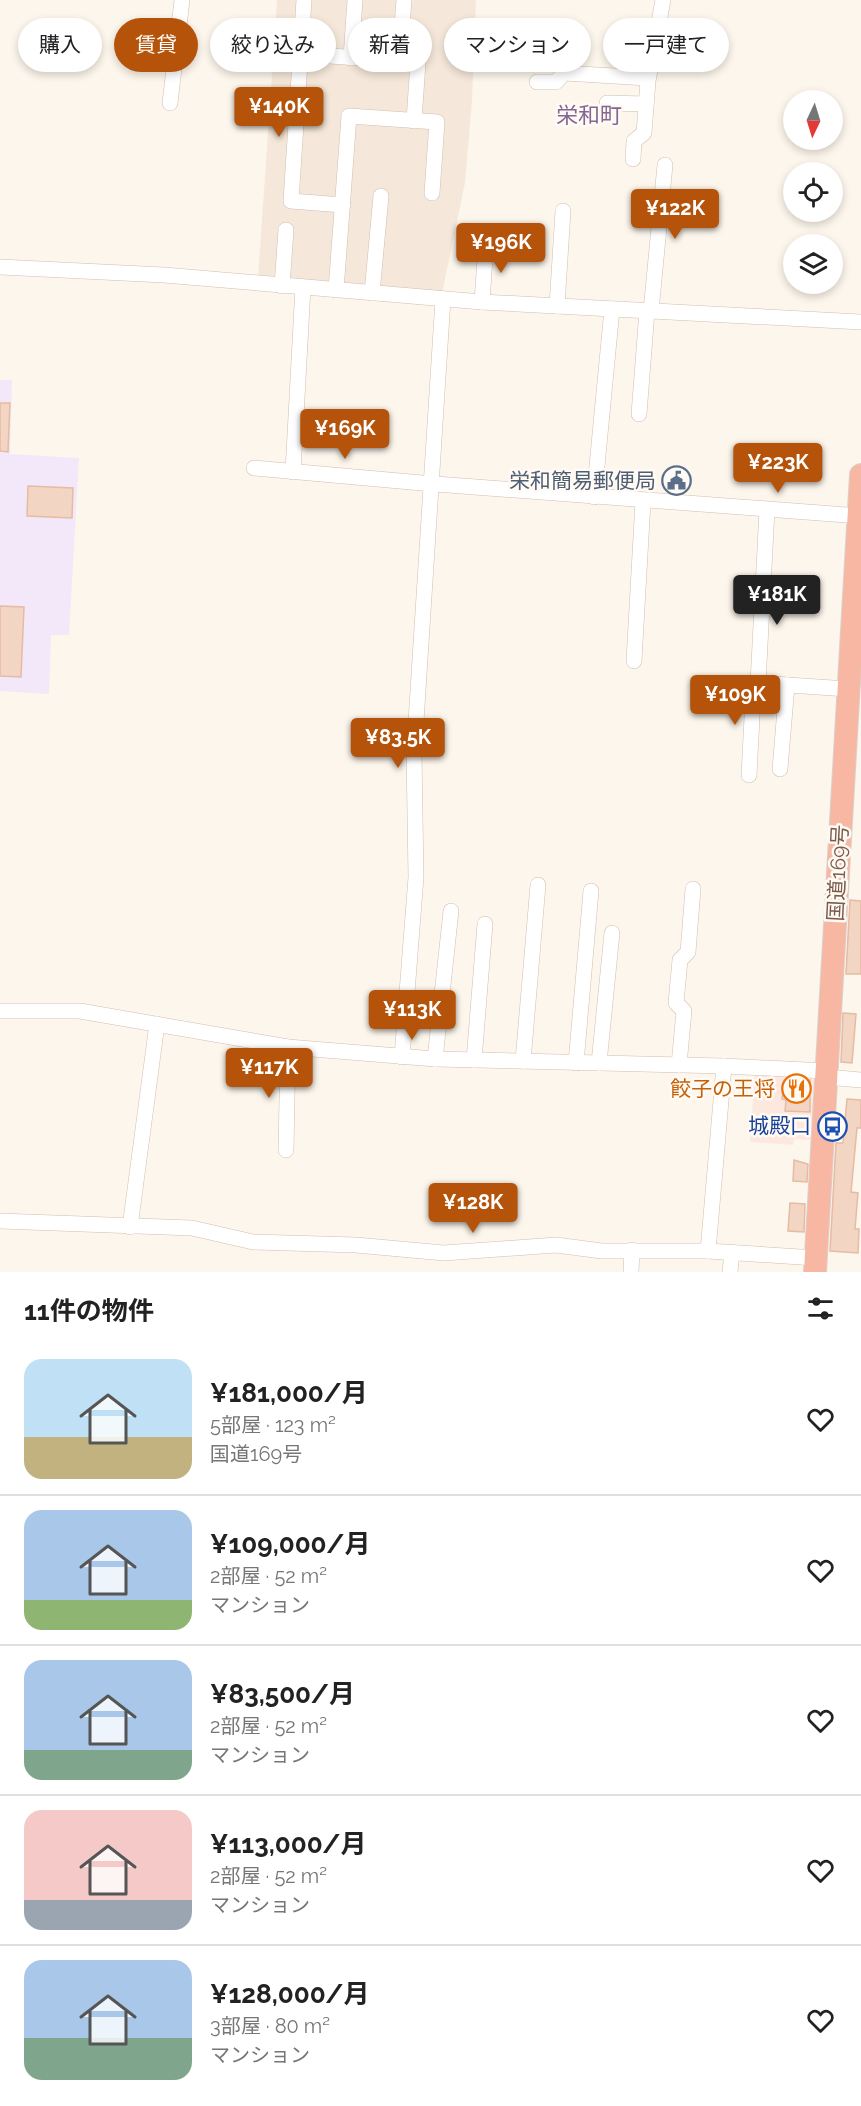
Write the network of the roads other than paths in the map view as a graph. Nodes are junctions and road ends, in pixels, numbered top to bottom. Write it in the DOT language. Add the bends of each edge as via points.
graph roads {
  1 [pos="182,0"];
  2 [pos="304,0"];
  3 [pos="355,0"];
  4 [pos="404,0"];
  5 [pos="663,0"];
  6 [pos="303,18"];
  7 [pos="354,18"];
  8 [pos="403,18"];
  9 [pos="300,72"];
  10 [pos="417,72"];
  11 [pos="648,78"];
  12 [pos="537,82"];
  13 [pos="170,103"];
  14 [pos="607,103"];
  15 [pos="646,104"];
  16 [pos="414,121"];
  17 [pos="633,159"];
  18 [pos="665,165"];
  19 [pos="432,193"];
  20 [pos="381,196"];
  21 [pos="343,205"];
  22 [pos="563,210"];
  23 [pos="286,230"];
  24 [pos="486,244"];
  25 [pos="0,267"];
  26 [pos="282,286"];
  27 [pos="303,287"];
  28 [pos="336,290"];
  29 [pos="372,293"];
  30 [pos="443,299"];
  31 [pos="482,302"];
  32 [pos="557,306"];
  33 [pos="612,309"];
  34 [pos="649,311"];
  35 [pos="861,322"];
  36 [pos="639,414"];
  37 [pos="254,468"];
  38 [pos="293,472"];
  39 [pos="861,475"];
  40 [pos="433,484"];
  41 [pos="594,497"];
  42 [pos="643,501"];
  43 [pos="767,510"];
  44 [pos="860,513"];
  45 [pos="634,661"];
  46 [pos="758,683"];
  47 [pos="787,685"];
  48 [pos="852,700"];
  49 [pos="780,769"];
  50 [pos="749,775"];
  51 [pos="538,885"];
  52 [pos="693,888"];
  53 [pos="591,891"];
  54 [pos="451,911"];
  55 [pos="485,924"];
  56 [pos="612,933"];
  57 [pos="0,1011"];
  58 [pos="157,1024"];
  59 [pos="288,1047"];
  60 [pos="402,1057"];
  61 [pos="435,1059"];
  62 [pos="474,1060"];
  63 [pos="523,1061"];
  64 [pos="576,1063"];
  65 [pos="599,1063"];
  66 [pos="679,1065"];
  67 [pos="724,1066"];
  68 [pos="827,1074"];
  69 [pos="861,1080"];
  70 [pos="286,1150"];
  71 [pos="0,1221"];
  72 [pos="130,1227"];
  73 [pos="632,1250"];
  74 [pos="708,1251"];
  75 [pos="732,1252"];
  76 [pos="816,1265"];
  77 [pos="631,1272"];
  78 [pos="730,1272"];
  1 -- 13 [label="street"];
  2 -- 6 [label="street"];
  3 -- 7 [label="street"];
  4 -- 8 [label="street"];
  5 -- 11 [label="street"];
  9 -- 21 [label="street" via="291,201"];
  10 -- 16 [label="street"];
  11 -- 12 [label="street" via="564,73 556,82"];
  11 -- 15 [label="street"];
  14 -- 15 [label="street"];
  15 -- 17 [label="street" via="644,133 634,141"];
  16 -- 19 [label="street" via="437,122"];
  16 -- 21 [label="street" via="349,116"];
  18 -- 34 [label="street"];
  20 -- 29 [label="street"];
  21 -- 28 [label="street"];
  22 -- 32 [label="street"];
  23 -- 26 [label="street"];
  24 -- 31 [label="street"];
  25 -- 26 [label="street" via="164,275"];
  26 -- 27 [label="street"];
  27 -- 28 [label="street"];
  27 -- 38 [label="street"];
  28 -- 29 [label="street"];
  29 -- 30 [label="street"];
  30 -- 31 [label="street"];
  30 -- 40 [label="street"];
  31 -- 32 [label="street"];
  32 -- 33 [label="street"];
  33 -- 34 [label="street"];
  33 -- 41 [label="street"];
  34 -- 35 [label="street"];
  34 -- 36 [label="street"];
  37 -- 38 [label="street"];
  38 -- 40 [label="street"];
  39 -- 44 [label="highway, 国道169号"];
  40 -- 41 [label="street"];
  40 -- 60 [label="street" via="414,753 416,877"];
  41 -- 42 [label="street"];
  42 -- 43 [label="street"];
  42 -- 45 [label="street"];
  43 -- 44 [label="street"];
  43 -- 46 [label="street"];
  44 -- 48 [label="highway, 国道169号"];
  46 -- 47 [label="street"];
  46 -- 50 [label="street" via="753,698"];
  47 -- 48 [label="street"];
  47 -- 49 [label="street"];
  48 -- 68 [label="highway, 国道169号"];
  51 -- 63 [label="street"];
  52 -- 66 [label="street" via="688,952 680,960 676,1003 684,1011"];
  53 -- 64 [label="street"];
  54 -- 61 [label="street"];
  55 -- 62 [label="street"];
  56 -- 65 [label="street"];
  57 -- 58 [label="street" via="80,1011"];
  58 -- 59 [label="street"];
  58 -- 72 [label="street"];
  59 -- 60 [label="street"];
  59 -- 70 [label="street"];
  60 -- 61 [label="street"];
  61 -- 62 [label="street"];
  62 -- 63 [label="street"];
  63 -- 64 [label="street"];
  64 -- 65 [label="street"];
  65 -- 66 [label="street"];
  66 -- 67 [label="street"];
  67 -- 68 [label="street"];
  67 -- 74 [label="street"];
  68 -- 69 [label="street"];
  68 -- 76 [label="highway, 国道169号"];
  71 -- 72 [label="street"];
  72 -- 73 [label="street" via="192,1228 254,1242 444,1253 556,1245"];
  73 -- 74 [label="street"];
  73 -- 77 [label="street"];
  74 -- 75 [label="street"];
  75 -- 76 [label="street"];
  75 -- 78 [label="street"];
}
